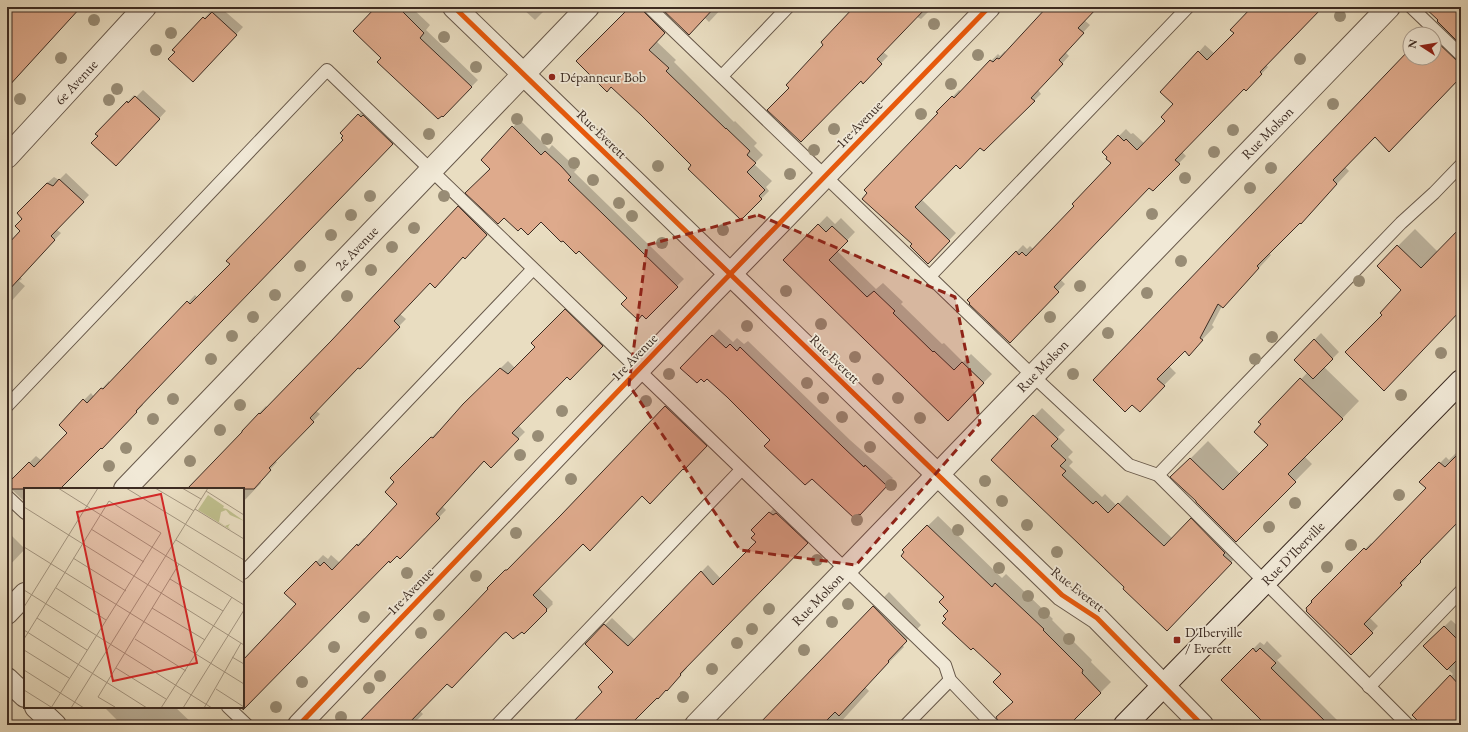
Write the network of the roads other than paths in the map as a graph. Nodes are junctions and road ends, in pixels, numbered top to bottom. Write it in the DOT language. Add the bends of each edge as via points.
graph roads {
  1 [pos="145,7"];
  2 [pos="454,7"];
  3 [pos="588,7"];
  4 [pos="649,7"];
  5 [pos="788,7"];
  6 [pos="989,7"];
  7 [pos="1188,7"];
  8 [pos="1389,7"];
  9 [pos="1411,7"];
  10 [pos="1461,54"];
  11 [pos="523,74"];
  12 [pos="722,76"];
  13 [pos="7,157"];
  14 [pos="1461,165"];
  15 [pos="430,170"];
  16 [pos="826,176"];
  17 [pos="533,269"];
  18 [pos="730,274"];
  19 [pos="930,276"];
  20 [pos="638,370"];
  21 [pos="1032,375"];
  22 [pos="1461,381"];
  23 [pos="7,406"];
  24 [pos="742,470"];
  25 [pos="938,475"];
  26 [pos="1158,475"];
  27 [pos="125,488"];
  28 [pos="7,496"];
  29 [pos="24,512"];
  30 [pos="846,570"];
  31 [pos="244,571"];
  32 [pos="1265,582"];
  33 [pos="1461,591"];
  34 [pos="24,595"];
  35 [pos="7,613"];
  36 [pos="7,679"];
  37 [pos="950,680"];
  38 [pos="1163,686"];
  39 [pos="1369,687"];
  40 [pos="24,695"];
  41 [pos="37,708"];
  42 [pos="229,708"];
  43 [pos="55,725"];
  44 [pos="246,725"];
  45 [pos="299,725"];
  46 [pos="497,725"];
  47 [pos="696,725"];
  48 [pos="906,725"];
  49 [pos="993,725"];
  50 [pos="1125,725"];
  51 [pos="1202,725"];
  52 [pos="1408,725"];
  1 -- 13 [label="street, 6e Avenue"];
  2 -- 11 [label="street, Rue Everett"];
  3 -- 11 [label="street, 2e Avenue"];
  4 -- 12 [label="lane"];
  5 -- 12 [label="lane"];
  6 -- 16 [label="street, 1re Avenue"];
  7 -- 19 [label="lane"];
  8 -- 21 [label="street, Rue Molson"];
  9 -- 10 [label="lane"];
  11 -- 15 [label="street, 2e Avenue"];
  11 -- 18 [label="street, Rue Everett"];
  12 -- 16 [label="lane"];
  14 -- 26 [label="lane"];
  15 -- 17 [label="lane"];
  15 -- 23 [label="lane" via="327,70"];
  15 -- 27 [label="street, 2e Avenue"];
  16 -- 18 [label="street, 1re Avenue"];
  16 -- 19 [label="lane"];
  17 -- 20 [label="lane"];
  17 -- 31 [label="lane"];
  18 -- 20 [label="street, 1re Avenue"];
  18 -- 25 [label="street, Rue Everett"];
  19 -- 21 [label="lane"];
  20 -- 24 [label="lane"];
  20 -- 45 [label="street, 1re Avenue"];
  21 -- 25 [label="street, Rue Molson"];
  21 -- 26 [label="lane" via="1129,465"];
  22 -- 32 [label="street, Rue D'Iberville"];
  24 -- 30 [label="lane"];
  24 -- 46 [label="lane"];
  25 -- 30 [label="street, Rue Molson"];
  25 -- 38 [label="street, Rue Everett" via="1062,595 1097,618"];
  26 -- 32 [label="lane"];
  28 -- 29 [label="lane"];
  30 -- 37 [label="lane" via="945,665"];
  30 -- 47 [label="street, Rue Molson"];
  32 -- 38 [label="street, Rue D'Iberville"];
  32 -- 39 [label="lane"];
  33 -- 39 [label="lane"];
  34 -- 35 [label="street"];
  36 -- 40 [label="street"];
  37 -- 48 [label="lane"];
  37 -- 49 [label="lane"];
  38 -- 50 [label="street, Rue D'Iberville"];
  38 -- 51 [label="street, Rue Everett"];
  39 -- 52 [label="lane"];
  41 -- 43 [label="street"];
  42 -- 44 [label="lane"];
}
